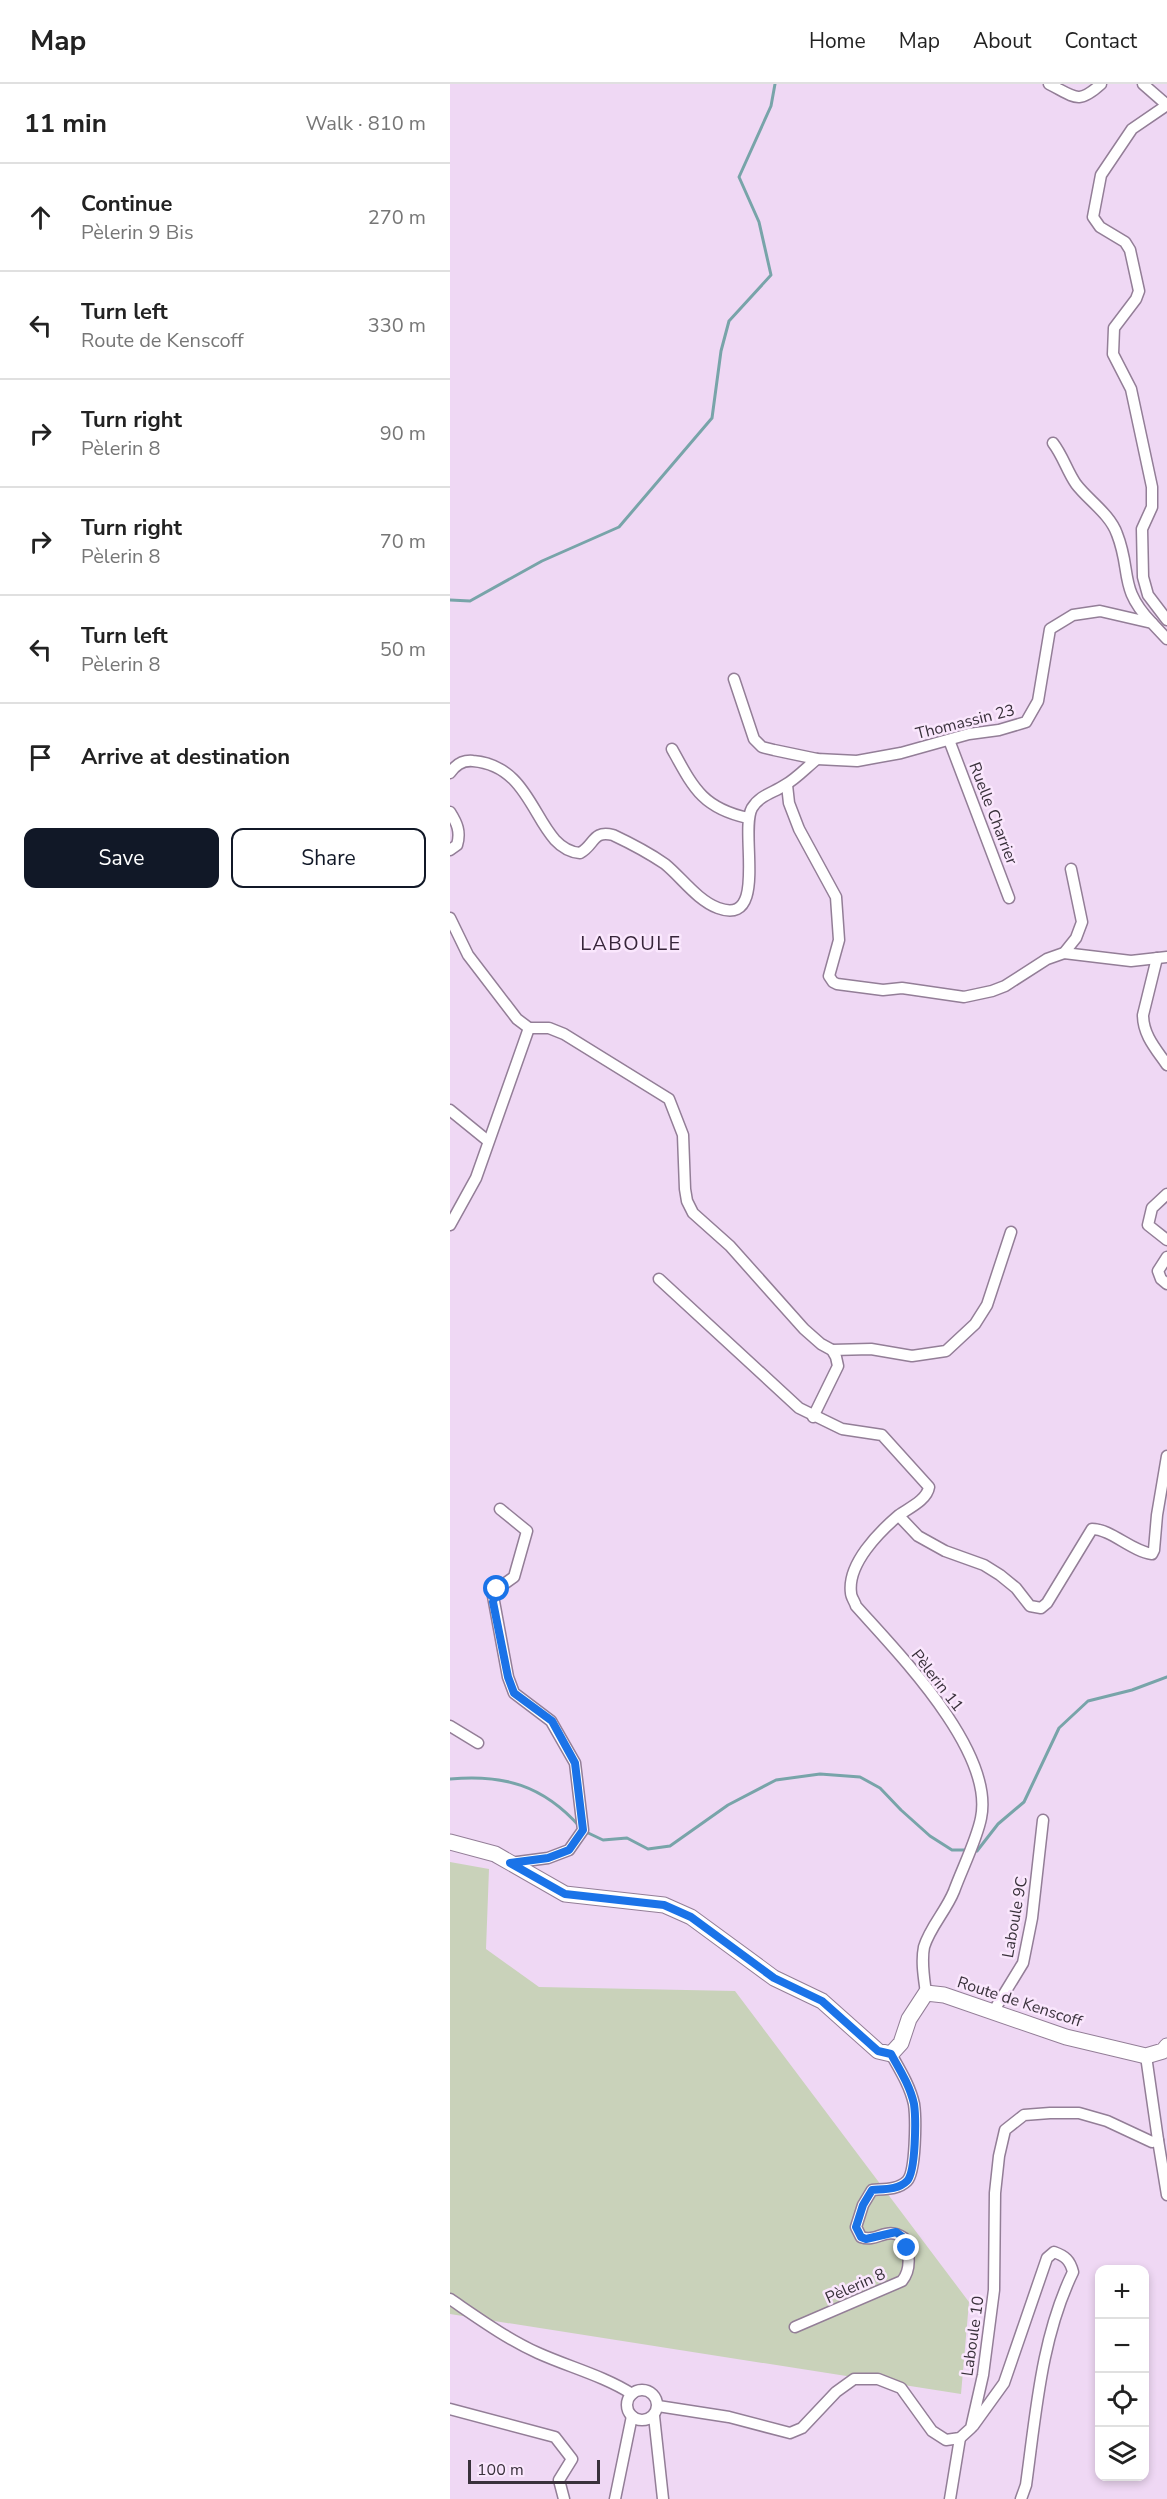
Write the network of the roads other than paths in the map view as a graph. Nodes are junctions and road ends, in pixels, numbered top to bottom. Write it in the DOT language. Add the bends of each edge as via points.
graph roads {
  1 [pos="1049,84"];
  2 [pos="1101,84"];
  3 [pos="1143,84"];
  4 [pos="1167,105"];
  5 [pos="1053,443"];
  6 [pos="1167,620"];
  7 [pos="1152,623"];
  8 [pos="1167,639"];
  9 [pos="734,679"];
  10 [pos="950,740"];
  11 [pos="672,749"];
  12 [pos="817,759"];
  13 [pos="450,772"];
  14 [pos="787,785"];
  15 [pos="450,812"];
  16 [pos="748,818"];
  17 [pos="450,850"];
  18 [pos="1071,869"];
  19 [pos="1009,898"];
  20 [pos="450,918"];
  21 [pos="1064,953"];
  22 [pos="1162,958"];
  23 [pos="528,1028"];
  24 [pos="1167,1065"];
  25 [pos="450,1110"];
  26 [pos="488,1141"];
  27 [pos="1167,1194"];
  28 [pos="450,1225"];
  29 [pos="1011,1232"];
  30 [pos="1167,1239"];
  31 [pos="1167,1257"];
  32 [pos="659,1279"];
  33 [pos="1167,1284"];
  34 [pos="832,1350"];
  35 [pos="813,1417"];
  36 [pos="1167,1456"];
  37 [pos="500,1509"];
  38 [pos="898,1516"];
  39 [pos="450,1726"];
  40 [pos="478,1743"];
  41 [pos="1043,1820"];
  42 [pos="450,1842"];
  43 [pos="510,1863"];
  44 [pos="926,1993"];
  45 [pos="993,2012"];
  46 [pos="1167,2046"];
  47 [pos="891,2054"];
  48 [pos="1146,2056"];
  49 [pos="1158,2140"];
  50 [pos="1167,2195"];
  51 [pos="450,2299"];
  52 [pos="795,2327"];
  53 [pos="632,2394"];
  54 [pos="450,2409"];
  55 [pos="656,2411"];
  56 [pos="632,2416"];
  57 [pos="971,2428"];
  58 [pos="960,2438"];
  59 [pos="564,2499"];
  60 [pos="615,2499"];
  61 [pos="663,2499"];
  62 [pos="950,2499"];
  63 [pos="1021,2499"];
  1 -- 2 [label="street" via="1081,98"];
  3 -- 4 [label="street"];
  4 -- 6 [label="street" via="1132,129 1101,175 1093,217 1130,250 1138,291 1114,328 1113,354 1131,389 1154,500 1142,529 1143,577 1148,595"];
  5 -- 7 [label="street" via="1075,483 1114,528 1129,591"];
  7 -- 8 [label="street"];
  7 -- 10 [label="street, Thomassin 23" via="1100,611 1073,615 1050,629 1038,701 1026,722"];
  9 -- 12 [label="street, Thomassin 23" via="753,740 762,747"];
  10 -- 12 [label="street, Thomassin 23" via="857,760"];
  10 -- 19 [label="street, Ruelle Charrier"];
  11 -- 16 [label="street" via="693,786 710,804 727,814"];
  12 -- 14 [label="street"];
  13 -- 16 [label="street" via="461,762 469,761 506,771 521,786 548,831 565,847 580,853 597,835 613,834 664,864 708,902 730,910 746,899 750,873"];
  14 -- 16 [label="street" via="759,800"];
  14 -- 21 [label="street" via="799,829 836,897 839,940 830,979 845,986 977,995 1005,986 1034,966"];
  15 -- 17 [label="street" via="459,832 457,845"];
  18 -- 21 [label="street" via="1082,922"];
  20 -- 23 [label="street" via="468,955 510,1011"];
  21 -- 22 [label="street" via="1131,961"];
  22 -- 24 [label="street" via="1143,1023 1146,1035"];
  23 -- 26 [label="street"];
  23 -- 34 [label="street" via="549,1028 564,1034 669,1099 683,1135 685,1189 693,1213 750,1267 804,1329"];
  25 -- 26 [label="street"];
  26 -- 28 [label="street" via="476,1178"];
  27 -- 30 [label="street" via="1152,1208 1148,1225"];
  29 -- 34 [label="street" via="987,1305 975,1324 946,1351 912,1356 871,1349"];
  31 -- 33 [label="street" via="1158,1272"];
  32 -- 35 [label="street" via="784,1396"];
  34 -- 35 [label="street" via="838,1366"];
  35 -- 38 [label="street, Pèlerin 11" via="842,1429 882,1435 929,1487 926,1495"];
  36 -- 38 [label="street" via="1152,1554 1092,1529 1041,1608 1030,1606 1016,1588 984,1565 918,1536"];
  37 -- 43 [label="street" via="527,1532 514,1577 493,1596 508,1677 514,1693 552,1721 575,1763 583,1830 569,1850 548,1858"];
  38 -- 44 [label="street, Pèlerin 11" via="873,1539 857,1564 851,1593 856,1606 923,1682 956,1727 975,1769 981,1796 982,1817 952,1895 924,1949"];
  39 -- 40 [label="street"];
  41 -- 45 [label="street, Laboule 9C" via="1023,1963"];
  42 -- 43 [label="main road" via="495,1854"];
  43 -- 47 [label="main road" via="565,1894 664,1905 691,1917 774,1978 822,2001 878,2051"];
  44 -- 45 [label="main road, Route de Kenscoff"];
  44 -- 47 [label="main road" via="909,2019 901,2043"];
  45 -- 48 [label="main road, Route de Kenscoff" via="1066,2037"];
  46 -- 48 [label="main road"];
  47 -- 52 [label="street, Pèlerin 8" via="914,2106 913,2171 905,2184 872,2190 856,2227 866,2239 891,2232 904,2238 907,2275 902,2281"];
  48 -- 49 [label="street"];
  49 -- 50 [label="street"];
  49 -- 57 [label="street, Laboule 10" via="1152,2142 1107,2121 1079,2114 1024,2115 1005,2130 994,2193 994,2290 983,2375"];
  51 -- 53 [label="street" via="535,2352 615,2383"];
  53 -- 55 [label="street" via="646,2391 655,2396"];
  53 -- 56 [label="street" via="627,2403"];
  54 -- 59 [label="street" via="560,2440 572,2459 559,2480"];
  55 -- 56 [label="street" via="640,2421"];
  55 -- 58 [label="street" via="729,2416 790,2433 802,2428 854,2379 878,2379 901,2388 932,2431 946,2440"];
  55 -- 61 [label="street"];
  56 -- 60 [label="street"];
  57 -- 58 [label="street"];
  57 -- 63 [label="street" via="1004,2383 1047,2258 1054,2252 1064,2256 1073,2272 1041,2375"];
  58 -- 62 [label="street"];
}
